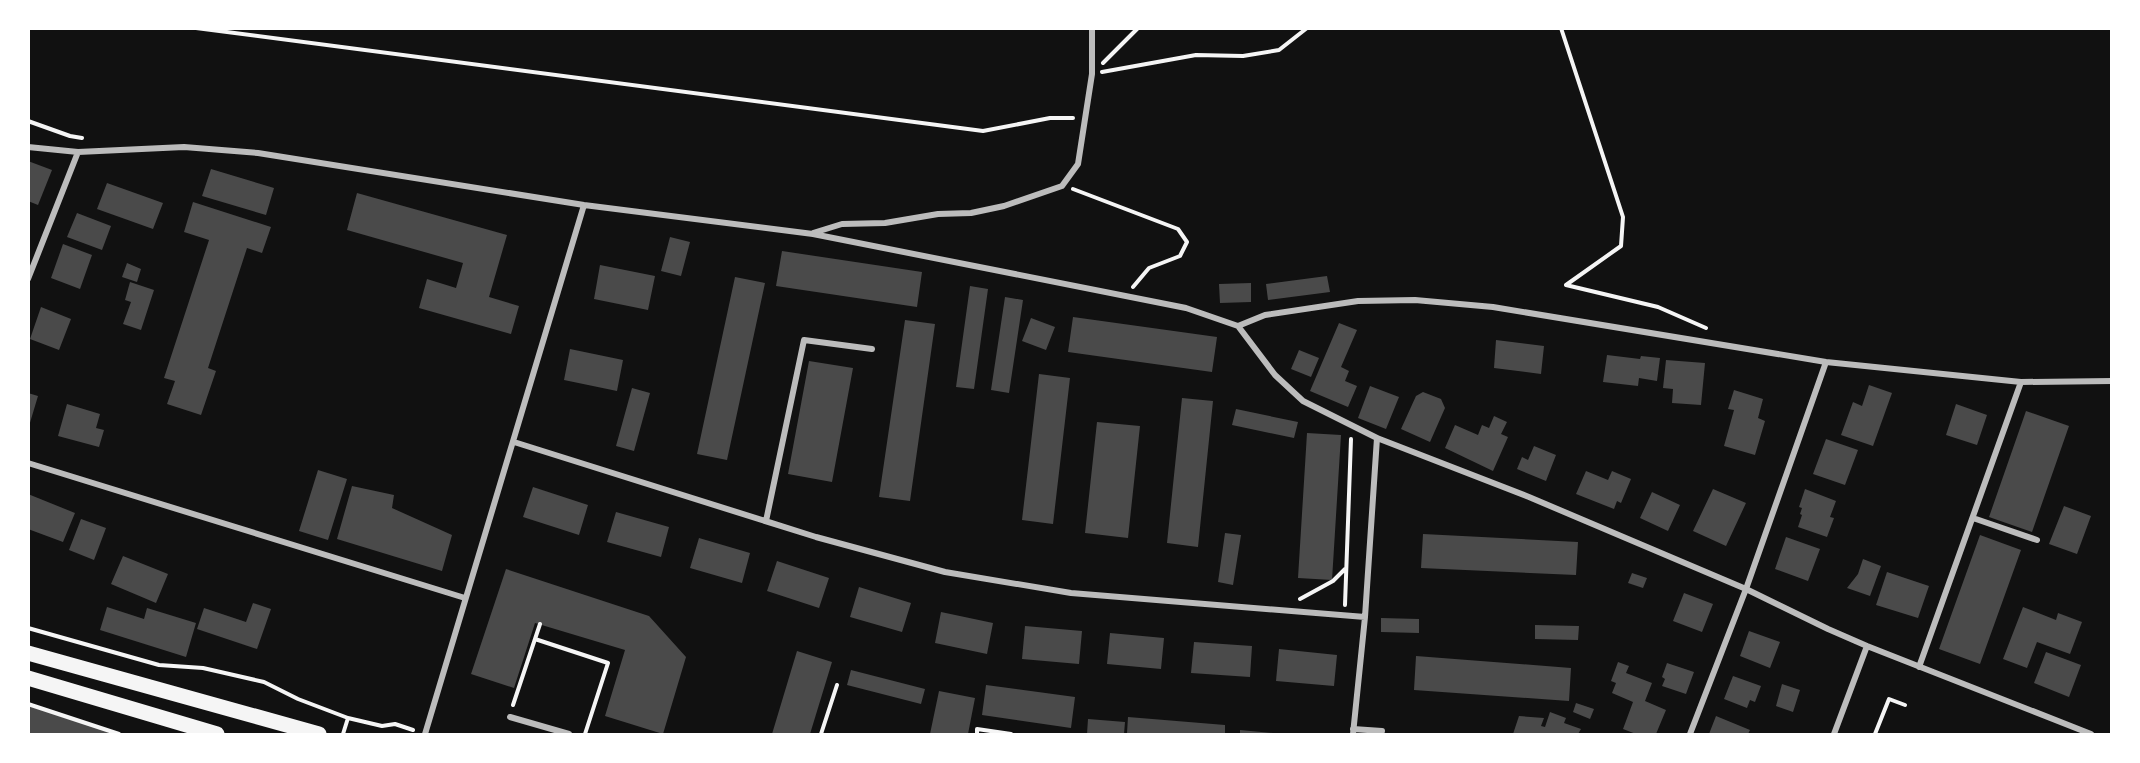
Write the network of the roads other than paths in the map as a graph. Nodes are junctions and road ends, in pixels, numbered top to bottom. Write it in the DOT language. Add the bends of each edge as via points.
graph roads {
  1 [pos="1092,28"];
  2 [pos="28,147"];
  3 [pos="78,152"];
  4 [pos="584,205"];
  5 [pos="813,234"];
  6 [pos="28,279"];
  7 [pos="1238,326"];
  8 [pos="872,349"];
  9 [pos="1826,362"];
  10 [pos="2112,381"];
  11 [pos="2021,382"];
  12 [pos="1377,438"];
  13 [pos="514,442"];
  14 [pos="28,463"];
  15 [pos="1973,518"];
  16 [pos="766,521"];
  17 [pos="2037,540"];
  18 [pos="1746,590"];
  19 [pos="465,598"];
  20 [pos="1365,616"];
  21 [pos="1867,646"];
  22 [pos="28,653"];
  23 [pos="1919,667"];
  24 [pos="28,678"];
  25 [pos="510,717"];
  26 [pos="1382,731"];
  27 [pos="1353,732"];
  28 [pos="425,734"];
  29 [pos="217,735"];
  30 [pos="319,735"];
  31 [pos="569,735"];
  32 [pos="1690,735"];
  33 [pos="1834,735"];
  34 [pos="2091,735"];
  1 -- 5 [label="street" via="1092,74 1078,164 1062,186 971,213 842,224"];
  2 -- 3 [label="street"];
  3 -- 4 [label="street" via="184,147 258,153"];
  3 -- 6 [label="street"];
  4 -- 5 [label="street"];
  4 -- 13 [label="street"];
  5 -- 7 [label="street" via="1186,308"];
  7 -- 9 [label="street" via="1265,315 1358,301 1415,300 1493,308"];
  7 -- 12 [label="street" via="1275,375 1303,401"];
  8 -- 16 [label="street" via="804,340"];
  9 -- 11 [label="street"];
  9 -- 18 [label="street"];
  10 -- 11 [label="street"];
  11 -- 15 [label="street"];
  12 -- 18 [label="street" via="1529,497"];
  12 -- 20 [label="street"];
  13 -- 16 [label="street"];
  13 -- 19 [label="street"];
  14 -- 19 [label="street"];
  15 -- 17 [label="street"];
  15 -- 23 [label="street"];
  16 -- 20 [label="street" via="945,572 1059,591"];
  18 -- 21 [label="street"];
  18 -- 32 [label="street"];
  19 -- 28 [label="street"];
  20 -- 27 [label="street"];
  21 -- 23 [label="street"];
  21 -- 33 [label="street"];
  22 -- 30 [label="main road"];
  23 -- 34 [label="street"];
  24 -- 29 [label="main road"];
  25 -- 31 [label="street"];
  26 -- 27 [label="street"];
}
